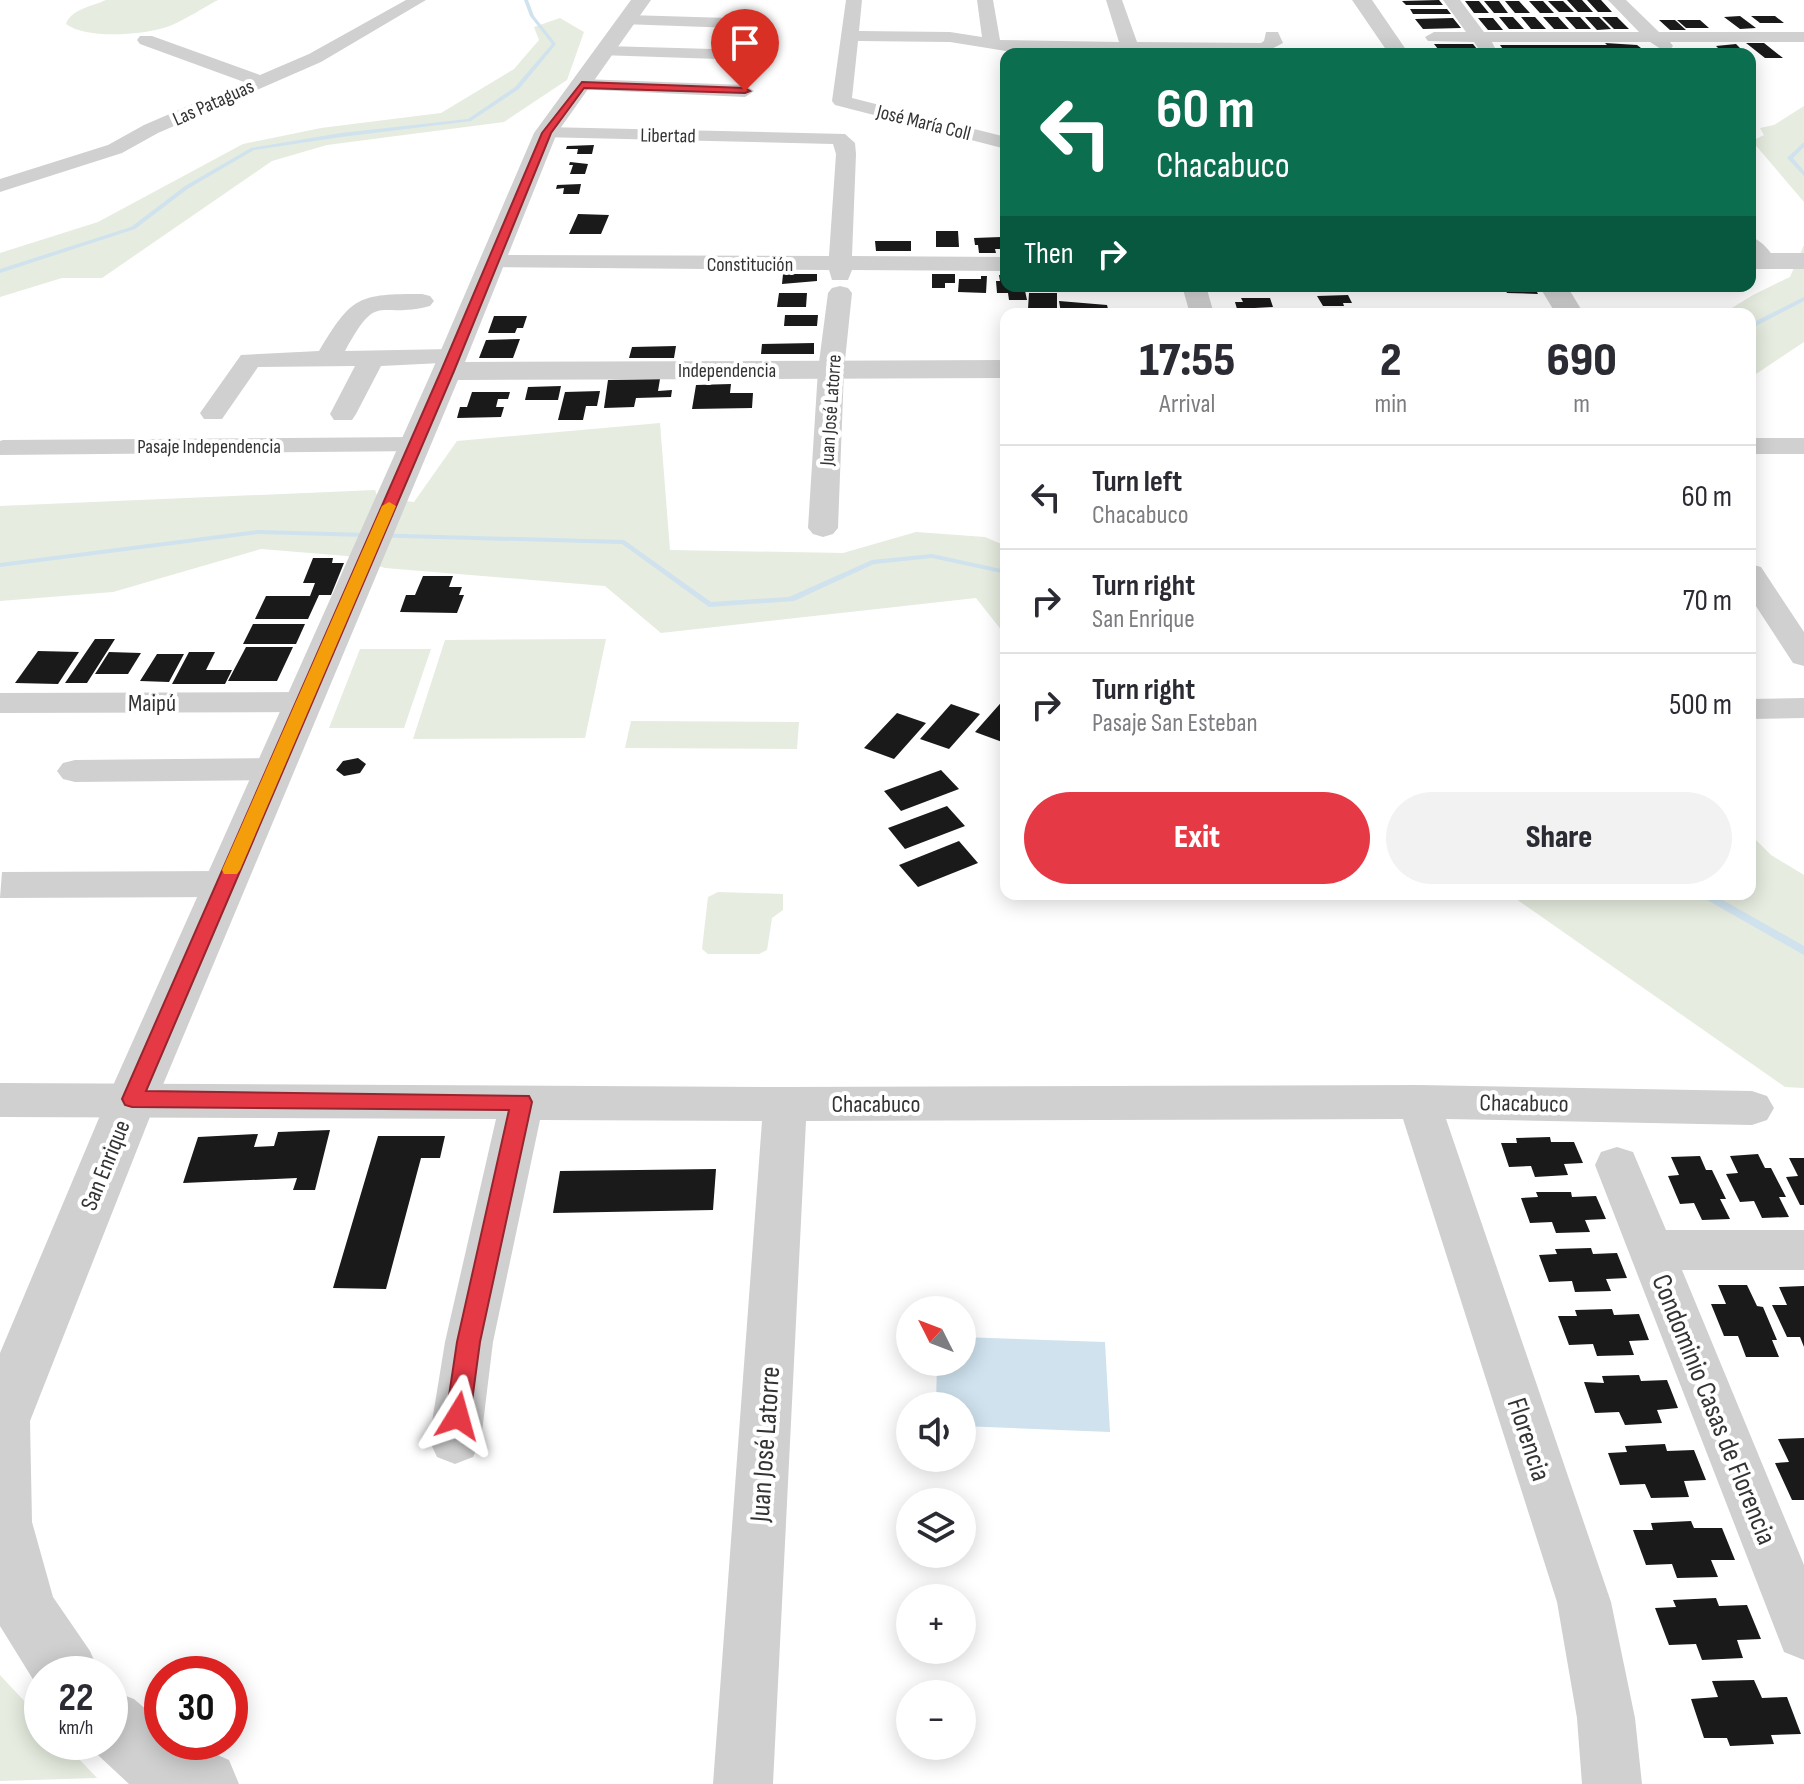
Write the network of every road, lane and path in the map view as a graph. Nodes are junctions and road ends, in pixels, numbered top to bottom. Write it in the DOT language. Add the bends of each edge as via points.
graph roads {
  1 [pos="418,0"];
  2 [pos="854,0"];
  3 [pos="985,0"];
  4 [pos="1114,0"];
  5 [pos="1362,0"];
  6 [pos="1451,0"];
  7 [pos="1616,0"];
  8 [pos="634,10"];
  9 [pos="762,24"];
  10 [pos="852,36"];
  11 [pos="1272,36"];
  12 [pos="1434,37"];
  13 [pos="1479,37"];
  14 [pos="1654,37"];
  15 [pos="1804,38"];
  16 [pos="146,40"];
  17 [pos="992,45"];
  18 [pos="1075,48"];
  19 [pos="1130,48"];
  20 [pos="1264,48"];
  21 [pos="1395,48"];
  22 [pos="1487,48"];
  23 [pos="1666,48"];
  24 [pos="605,51"];
  25 [pos="749,55"];
  26 [pos="259,81"];
  27 [pos="582,85"];
  28 [pos="745,91"];
  29 [pos="546,133"];
  30 [pos="976,134"];
  31 [pos="1000,135"];
  32 [pos="923,136"];
  33 [pos="838,138"];
  34 [pos="1000,141"];
  35 [pos="0,186"];
  36 [pos="1756,255"];
  37 [pos="1801,261"];
  38 [pos="493,262"];
  39 [pos="1000,264"];
  40 [pos="840,277"];
  41 [pos="422,301"];
  42 [pos="373,357"];
  43 [pos="328,358"];
  44 [pos="450,364"];
  45 [pos="1000,369"];
  46 [pos="831,370"];
  47 [pos="213,413"];
  48 [pos="343,414"];
  49 [pos="415,445"];
  50 [pos="1756,446"];
  51 [pos="1804,446"];
  52 [pos="3,448"];
  53 [pos="823,528"];
  54 [pos="1756,582"];
  55 [pos="1804,656"];
  56 [pos="304,702"];
  57 [pos="0,703"];
  58 [pos="1804,708"];
  59 [pos="1756,709"];
  60 [pos="274,769"];
  61 [pos="75,771"];
  62 [pos="224,884"];
  63 [pos="2,885"];
  64 [pos="132,1099"];
  65 [pos="0,1100"];
  66 [pos="522,1102"];
  67 [pos="1419,1102"];
  68 [pos="785,1104"];
  69 [pos="1752,1108"];
  70 [pos="1617,1165"];
  71 [pos="1650,1250"];
  72 [pos="1804,1250"];
  73 [pos="1,1421"];
  74 [pos="455,1440"];
  75 [pos="1792,1568"];
  76 [pos="1804,1632"];
  77 [pos="55,1656"];
  78 [pos="128,1738"];
  79 [pos="205,1784"];
  80 [pos="743,1784"];
  81 [pos="1612,1784"];
  1 -- 26 [label="street, Las Pataguas" via="352,39"];
  2 -- 10 [label="street"];
  3 -- 17 [label="street"];
  4 -- 19 [label="street"];
  5 -- 21 [label="street"];
  6 -- 13 [label="street"];
  7 -- 14 [label="street"];
  8 -- 9 [label="street"];
  8 -- 24 [label="street, San Enrique"];
  10 -- 17 [label="street" via="950,37"];
  10 -- 30 [label="street, José María Coll" via="842,101"];
  11 -- 20 [label="street" via="1274,43"];
  12 -- 13 [label="street"];
  13 -- 14 [label="street"];
  13 -- 22 [label="street"];
  14 -- 15 [label="street"];
  14 -- 23 [label="street"];
  16 -- 26 [label="street"];
  17 -- 18 [label="street"];
  24 -- 25 [label="street"];
  24 -- 27 [label="street, San Enrique"];
  26 -- 35 [label="street, Las Pataguas" via="115,149"];
  27 -- 28 [label="street"];
  27 -- 29 [label="street, San Enrique"];
  29 -- 33 [label="street, Libertad"];
  29 -- 38 [label="street, San Enrique"];
  30 -- 31 [label="street"];
  30 -- 32 [label="street"];
  30 -- 34 [label="street, José María Coll"];
  33 -- 40 [label="street, Juan José Latorre" via="845,143 846,154"];
  36 -- 37 [label="street"];
  38 -- 40 [label="street, Constitución"];
  38 -- 44 [label="street, San Enrique"];
  39 -- 40 [label="street, Constitución"];
  40 -- 46 [label="street, Juan José Latorre"];
  41 -- 43 [label="street" via="374,301 357,308"];
  42 -- 43 [label="street"];
  42 -- 44 [label="street"];
  42 -- 48 [label="street"];
  43 -- 47 [label="street" via="250,360"];
  44 -- 46 [label="street, Independencia"];
  44 -- 49 [label="street, San Enrique"];
  45 -- 46 [label="street, Independencia"];
  46 -- 53 [label="street, Juan José Latorre"];
  49 -- 52 [label="street, Pasaje Independencia"];
  49 -- 56 [label="street, San Enrique"];
  50 -- 51 [label="street"];
  54 -- 55 [label="street"];
  56 -- 57 [label="street, Maipú"];
  56 -- 60 [label="street, San Enrique"];
  58 -- 59 [label="street"];
  60 -- 61 [label="street"];
  60 -- 62 [label="street, San Enrique"];
  62 -- 63 [label="street"];
  62 -- 64 [label="street, San Enrique"];
  64 -- 65 [label="street, Chacabuco"];
  64 -- 66 [label="street, Chacabuco"];
  64 -- 73 [label="street, San Enrique"];
  66 -- 68 [label="street, Chacabuco"];
  66 -- 74 [label="street" via="469,1342"];
  67 -- 68 [label="street, Chacabuco"];
  67 -- 69 [label="street, Chacabuco"];
  67 -- 81 [label="street, Florencia" via="1584,1602 1606,1718"];
  68 -- 80 [label="street, Juan José Latorre"];
  70 -- 71 [label="street, Condominio Casas de Florencia"];
  71 -- 72 [label="street, Condominio Casas de Florencia"];
  71 -- 75 [label="street, Condominio Casas de Florencia"];
  73 -- 77 [label="street" via="1,1522 26,1612"];
  75 -- 76 [label="street, Condominio Casas de Florencia"];
  78 -- 79 [label="street" via="157,1763"];
}
